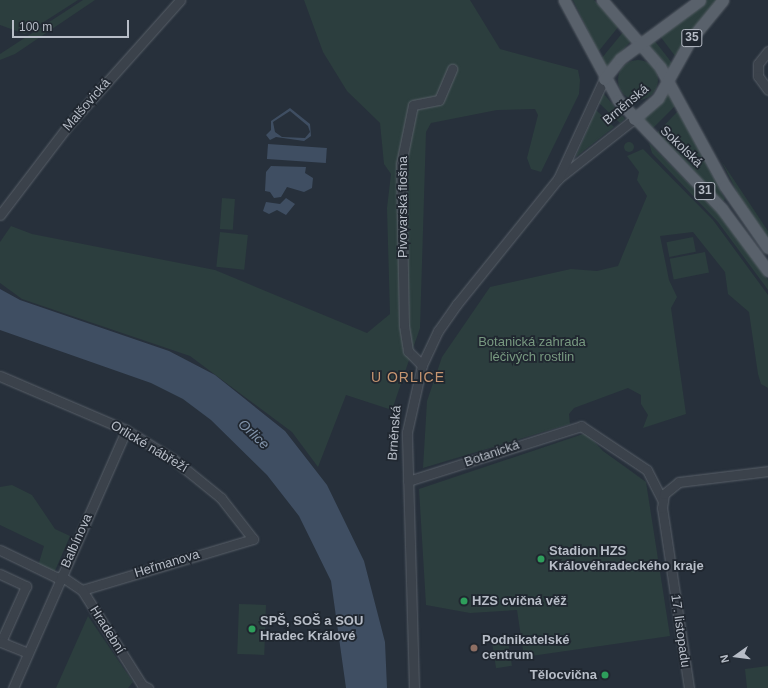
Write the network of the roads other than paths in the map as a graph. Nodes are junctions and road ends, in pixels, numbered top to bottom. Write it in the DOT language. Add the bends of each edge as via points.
graph roads {
  1 [pos="180,0"];
  2 [pos="564,0"];
  3 [pos="602,0"];
  4 [pos="700,0"];
  5 [pos="723,0"];
  6 [pos="641,43"];
  7 [pos="767,55"];
  8 [pos="452,69"];
  9 [pos="604,79"];
  10 [pos="670,82"];
  11 [pos="768,90"];
  12 [pos="634,119"];
  13 [pos="558,179"];
  14 [pos="0,215"];
  15 [pos="768,248"];
  16 [pos="768,271"];
  17 [pos="422,365"];
  18 [pos="0,376"];
  19 [pos="576,426"];
  20 [pos="126,430"];
  21 [pos="768,471"];
  22 [pos="408,481"];
  23 [pos="662,500"];
  24 [pos="253,539"];
  25 [pos="0,550"];
  26 [pos="0,574"];
  27 [pos="61,578"];
  28 [pos="82,590"];
  29 [pos="28,653"];
  30 [pos="144,687"];
  31 [pos="13,688"];
  32 [pos="414,688"];
  33 [pos="689,688"];
  1 -- 14 [label="street, Malšovická" via="67,127"];
  2 -- 9 [label="main road, 31"];
  3 -- 6 [label="main road, 31"];
  4 -- 6 [label="main road, Brněnská / 35"];
  5 -- 10 [label="main road, Brněnská / 35" via="691,39"];
  6 -- 9 [label="main road, Brněnská / 35" via="616,63"];
  6 -- 10 [label="main road, 31"];
  7 -- 11 [label="street" via="758,64 758,76"];
  8 -- 17 [label="street, Pivovarská flošna" via="440,100 412,105 402,164 404,325 408,351"];
  9 -- 12 [label="main road, 31"];
  9 -- 13 [label="street, Brněnská"];
  10 -- 12 [label="main road, Brněnská / 35" via="654,102"];
  10 -- 15 [label="main road, Sokolská / 31" via="722,181"];
  12 -- 13 [label="street, Brněnská"];
  12 -- 16 [label="main road, Sokolská / 31" via="717,204"];
  13 -- 17 [label="street, Brněnská" via="457,304"];
  17 -- 22 [label="street, Brněnská" via="408,417"];
  18 -- 20 [label="street, Orlické nábřeží"];
  19 -- 22 [label="street, Botanická"];
  19 -- 23 [label="street, 17. listopadu" via="590,430 647,470"];
  20 -- 24 [label="street, Orlické nábřeží" via="199,478 239,517"];
  20 -- 27 [label="street, Balbínova"];
  21 -- 23 [label="street" via="679,482 667,490"];
  22 -- 32 [label="street, Brněnská"];
  23 -- 33 [label="street, 17. listopadu"];
  24 -- 28 [label="street, Heřmanova"];
  25 -- 27 [label="street, Hradební"];
  26 -- 29 [label="street" via="26,586 1,642"];
  27 -- 28 [label="street, Hradební"];
  27 -- 29 [label="street, Balbínova"];
  28 -- 30 [label="street, Hradební"];
  29 -- 31 [label="street, Balbínova"];
}
